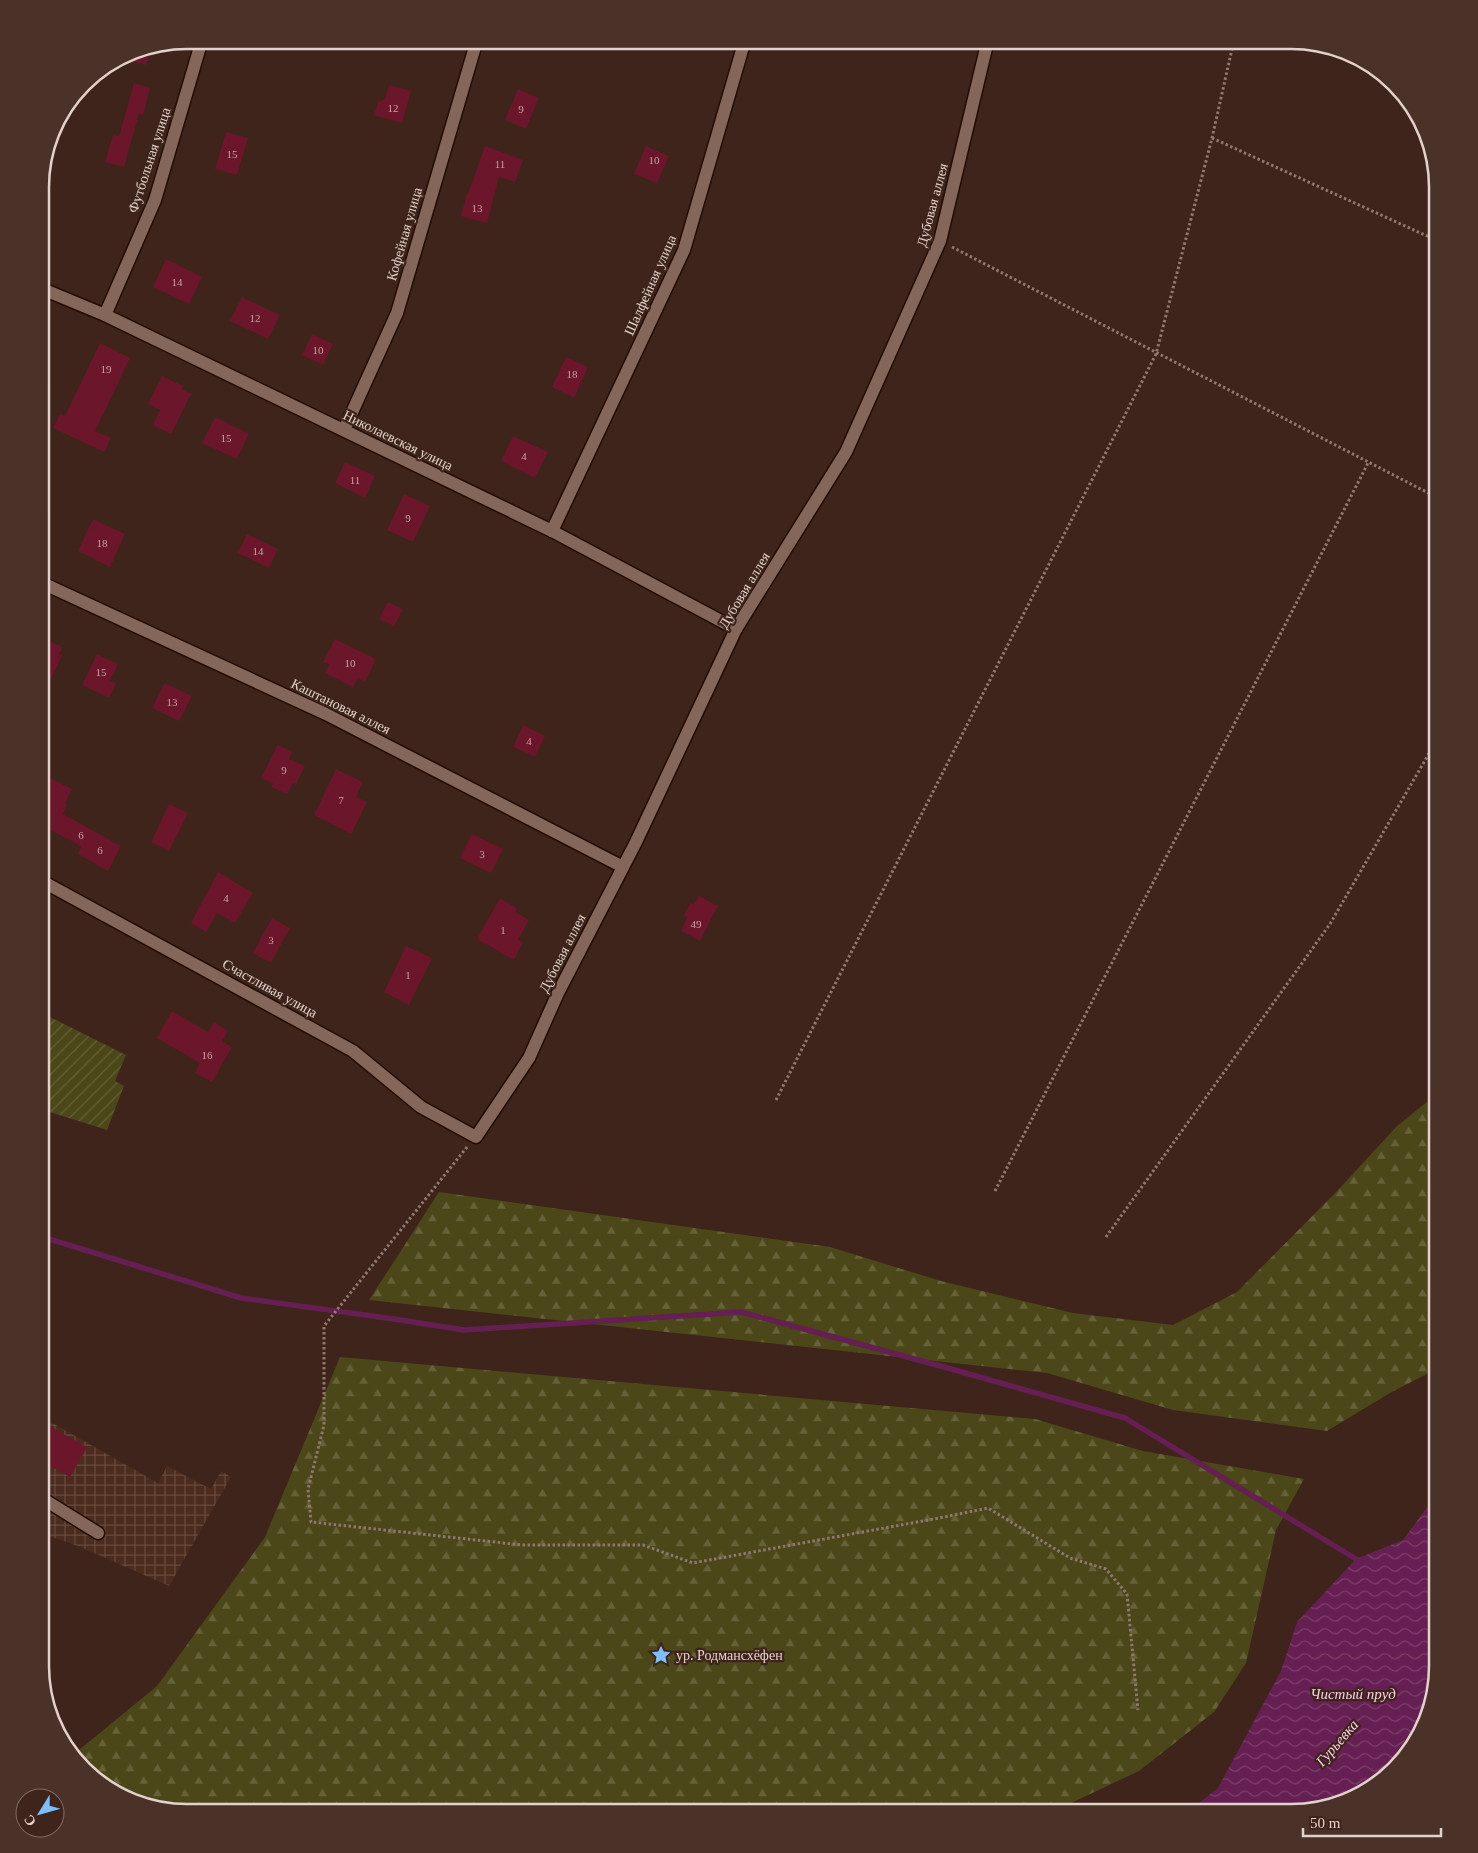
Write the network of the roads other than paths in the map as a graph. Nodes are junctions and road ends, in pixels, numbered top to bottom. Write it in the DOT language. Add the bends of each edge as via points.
graph roads {
  1 [pos="199,49"];
  2 [pos="474,49"];
  3 [pos="742,49"];
  4 [pos="986,49"];
  5 [pos="49,292"];
  6 [pos="105,314"];
  7 [pos="344,430"];
  8 [pos="552,532"];
  9 [pos="49,586"];
  10 [pos="736,629"];
  11 [pos="623,867"];
  12 [pos="49,885"];
  13 [pos="476,1137"];
  14 [pos="49,1503"];
  15 [pos="98,1533"];
  1 -- 6 [label="street, Футбольная улица" via="155,200"];
  2 -- 7 [label="street, Кофейная улица" via="397,313"];
  3 -- 8 [label="street, Шалфейная улица" via="684,250"];
  4 -- 10 [label="street, Дубовая аллея" via="940,241 846,452"];
  5 -- 6 [label="street, Николаевская улица"];
  6 -- 7 [label="street, Николаевская улица"];
  7 -- 8 [label="street, Николаевская улица"];
  8 -- 10 [label="street, Николаевская улица"];
  9 -- 11 [label="street, Каштановая аллея" via="326,714"];
  10 -- 11 [label="street, Дубовая аллея"];
  11 -- 13 [label="street, Дубовая аллея" via="558,993 529,1058"];
  12 -- 13 [label="street, Счастливая улица" via="354,1051 421,1107"];
  14 -- 15 [label="street"];
}
